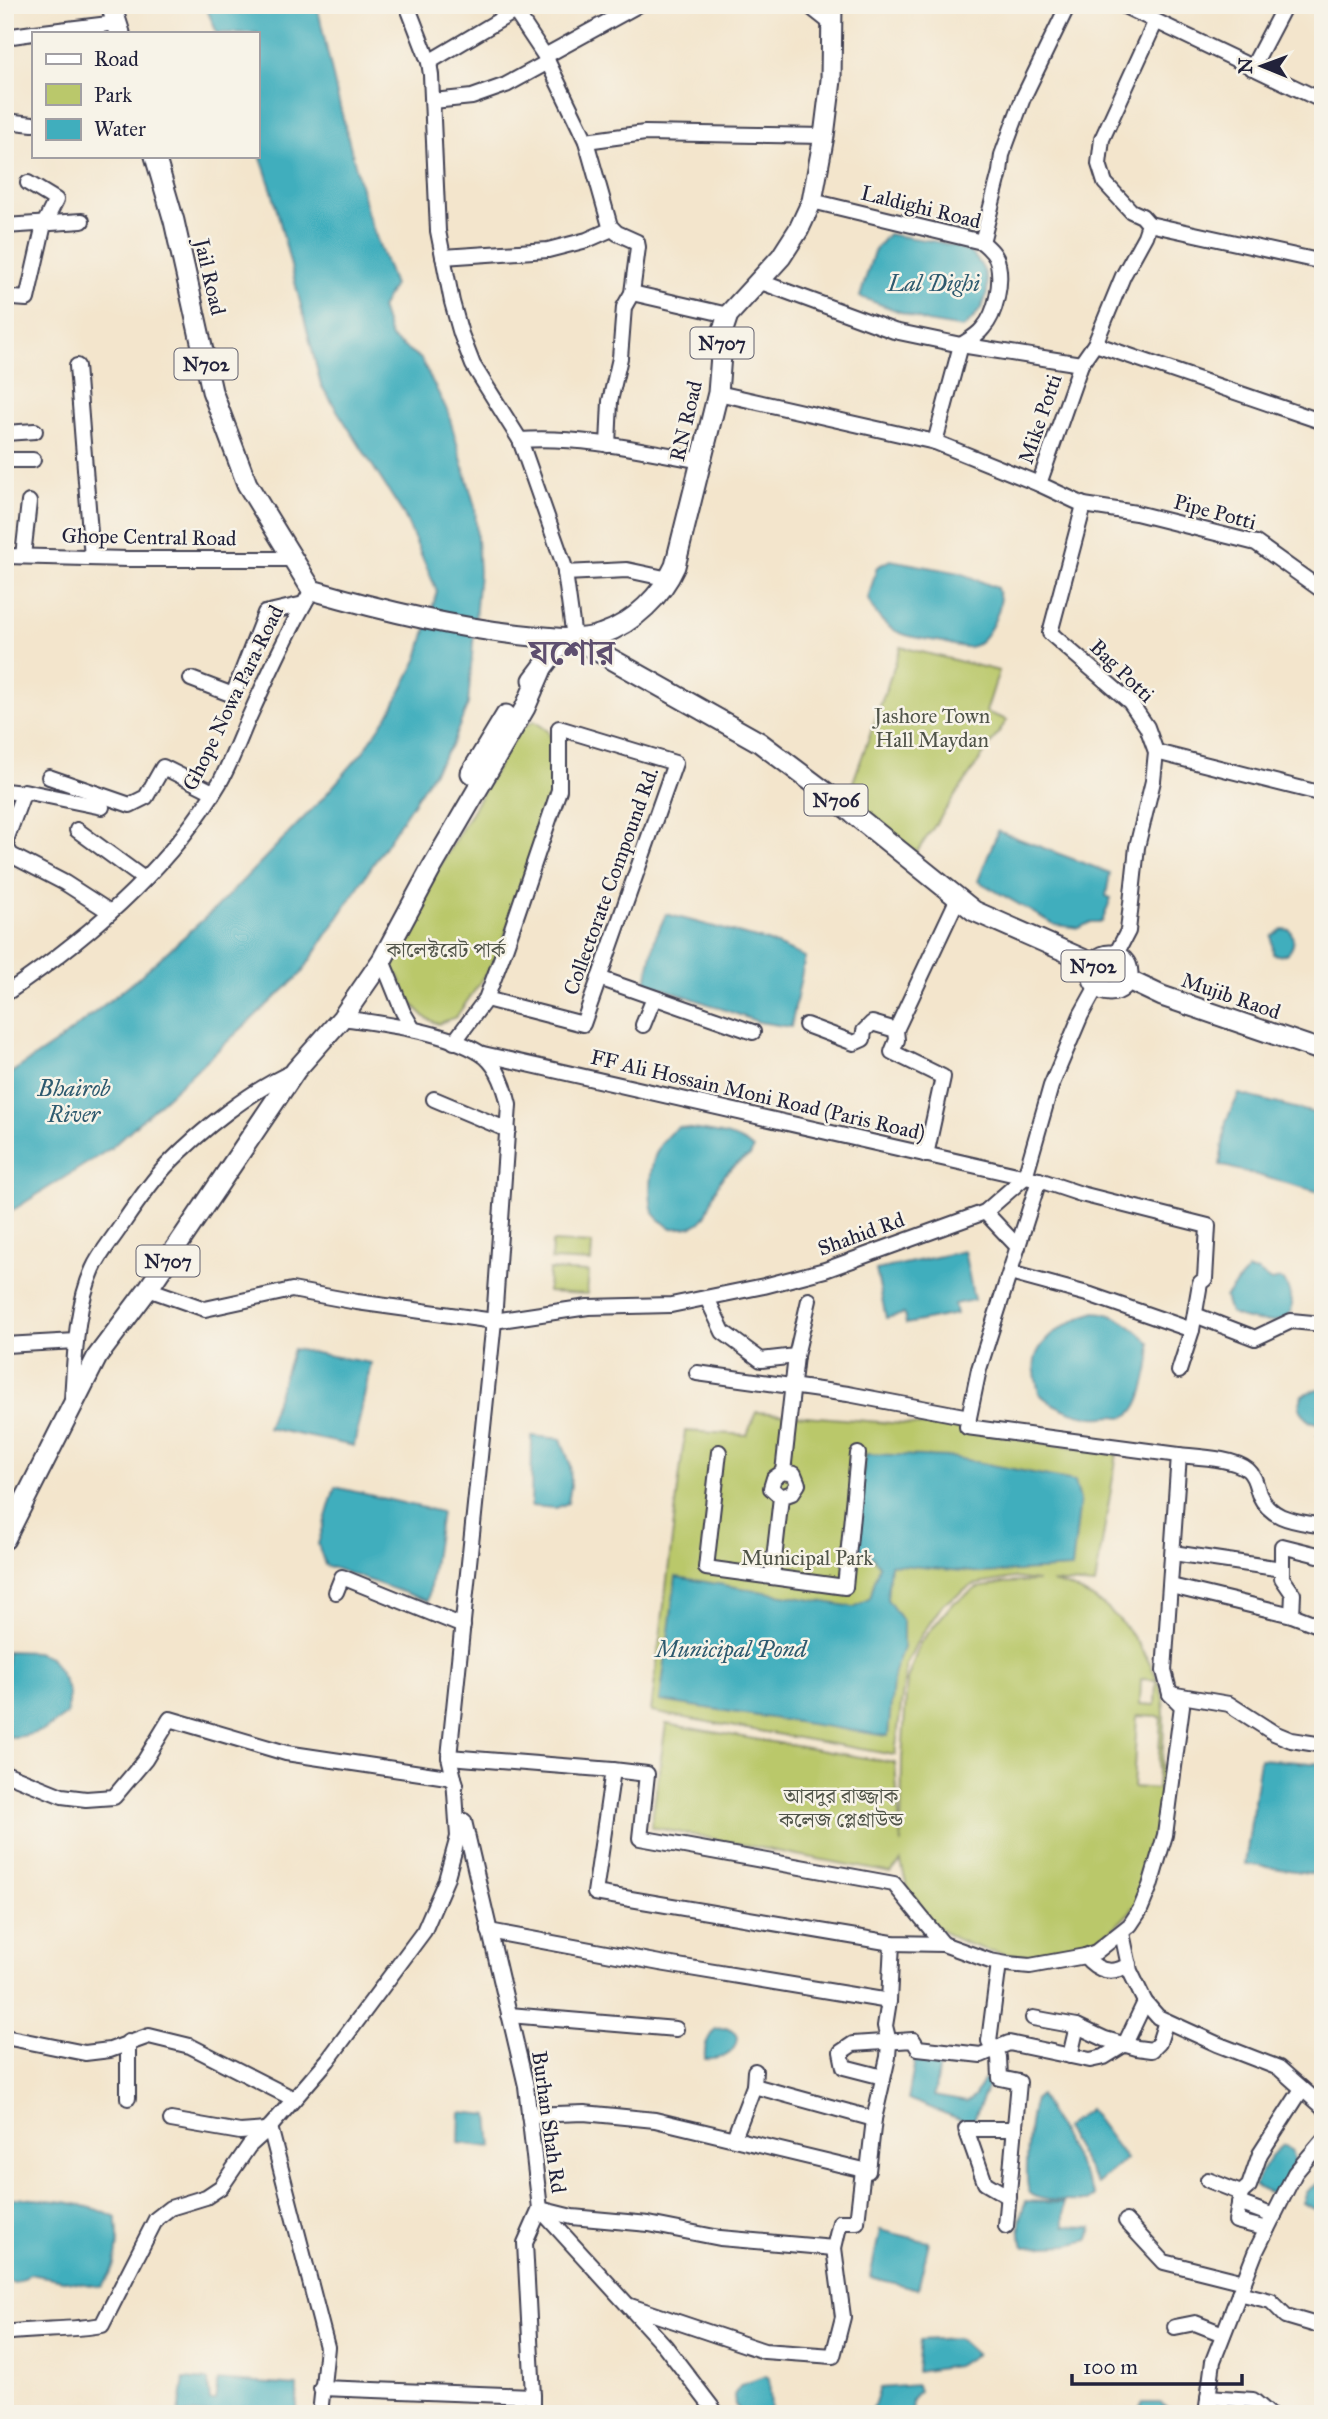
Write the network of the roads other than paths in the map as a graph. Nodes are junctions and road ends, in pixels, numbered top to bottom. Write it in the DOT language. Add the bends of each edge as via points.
graph roads {
  1 [pos="407,5"];
  2 [pos="638,5"];
  3 [pos="808,5"];
  4 [pos="1068,5"];
  5 [pos="1122,5"];
  6 [pos="1285,5"];
  7 [pos="517,7"];
  8 [pos="832,15"];
  9 [pos="116,21"];
  10 [pos="1155,23"];
  11 [pos="41,32"];
  12 [pos="32,33"];
  13 [pos="5,37"];
  14 [pos="547,59"];
  15 [pos="429,62"];
  16 [pos="1252,68"];
  17 [pos="433,101"];
  18 [pos="1323,101"];
  19 [pos="5,121"];
  20 [pos="32,124"];
  21 [pos="824,136"];
  22 [pos="586,142"];
  23 [pos="156,158"];
  24 [pos="28,183"];
  25 [pos="812,201"];
  26 [pos="82,220"];
  27 [pos="44,223"];
  28 [pos="1149,224"];
  29 [pos="5,226"];
  30 [pos="612,229"];
  31 [pos="982,242"];
  32 [pos="443,257"];
  33 [pos="1323,262"];
  34 [pos="761,282"];
  35 [pos="632,293"];
  36 [pos="13,298"];
  37 [pos="728,315"];
  38 [pos="1095,344"];
  39 [pos="961,345"];
  40 [pos="1081,364"];
  41 [pos="78,366"];
  42 [pos="718,393"];
  43 [pos="1323,422"];
  44 [pos="35,431"];
  45 [pos="5,433"];
  46 [pos="520,440"];
  47 [pos="935,442"];
  48 [pos="608,445"];
  49 [pos="5,460"];
  50 [pos="33,460"];
  51 [pos="701,461"];
  52 [pos="1040,484"];
  53 [pos="29,502"];
  54 [pos="1084,505"];
  55 [pos="5,555"];
  56 [pos="23,556"];
  57 [pos="92,558"];
  58 [pos="292,559"];
  59 [pos="565,573"];
  60 [pos="669,579"];
  61 [pos="1323,591"];
  62 [pos="308,597"];
  63 [pos="569,639"];
  64 [pos="541,671"];
  65 [pos="191,679"];
  66 [pos="1156,752"];
  67 [pos="49,777"];
  68 [pos="5,791"];
  69 [pos="213,792"];
  70 [pos="23,793"];
  71 [pos="1323,794"];
  72 [pos="102,807"];
  73 [pos="77,830"];
  74 [pos="5,844"];
  75 [pos="144,879"];
  76 [pos="958,898"];
  77 [pos="110,912"];
  78 [pos="1115,956"];
  79 [pos="382,960"];
  80 [pos="1094,964"];
  81 [pos="599,978"];
  82 [pos="1126,979"];
  83 [pos="1097,985"];
  84 [pos="5,994"];
  85 [pos="356,998"];
  86 [pos="654,998"];
  87 [pos="486,999"];
  88 [pos="342,1018"];
  89 [pos="643,1025"];
  90 [pos="806,1025"];
  91 [pos="413,1029"];
  92 [pos="896,1030"];
  93 [pos="752,1032"];
  94 [pos="454,1042"];
  95 [pos="1323,1051"];
  96 [pos="483,1054"];
  97 [pos="296,1070"];
  98 [pos="434,1099"];
  99 [pos="509,1130"];
  100 [pos="926,1155"];
  101 [pos="1032,1179"];
  102 [pos="985,1212"];
  103 [pos="1018,1247"];
  104 [pos="1010,1273"];
  105 [pos="148,1289"];
  106 [pos="707,1298"];
  107 [pos="809,1300"];
  108 [pos="1195,1315"];
  109 [pos="494,1321"];
  110 [pos="1323,1324"];
  111 [pos="1192,1330"];
  112 [pos="76,1342"];
  113 [pos="5,1345"];
  114 [pos="796,1356"];
  115 [pos="1179,1370"];
  116 [pos="697,1373"];
  117 [pos="793,1387"];
  118 [pos="71,1407"];
  119 [pos="969,1417"];
  120 [pos="719,1452"];
  121 [pos="858,1454"];
  122 [pos="1179,1455"];
  123 [pos="1323,1526"];
  124 [pos="5,1539"];
  125 [pos="1173,1553"];
  126 [pos="1323,1553"];
  127 [pos="1282,1569"];
  128 [pos="772,1577"];
  129 [pos="1171,1586"];
  130 [pos="336,1592"];
  131 [pos="1292,1615"];
  132 [pos="463,1626"];
  133 [pos="1323,1628"];
  134 [pos="1170,1694"];
  135 [pos="1323,1745"];
  136 [pos="449,1757"];
  137 [pos="613,1770"];
  138 [pos="5,1773"];
  139 [pos="454,1778"];
  140 [pos="489,1931"];
  141 [pos="1122,1933"];
  142 [pos="892,1943"];
  143 [pos="943,1944"];
  144 [pos="1085,1956"];
  145 [pos="999,1963"];
  146 [pos="1129,1964"];
  147 [pos="889,2001"];
  148 [pos="1145,2002"];
  149 [pos="509,2015"];
  150 [pos="1034,2018"];
  151 [pos="1166,2021"];
  152 [pos="1077,2026"];
  153 [pos="676,2029"];
  154 [pos="5,2037"];
  155 [pos="128,2042"];
  156 [pos="890,2042"];
  157 [pos="1125,2044"];
  158 [pos="995,2049"];
  159 [pos="1070,2056"];
  160 [pos="883,2077"];
  161 [pos="1302,2089"];
  162 [pos="128,2098"];
  163 [pos="294,2099"];
  164 [pos="1323,2107"];
  165 [pos="529,2115"];
  166 [pos="874,2119"];
  167 [pos="171,2120"];
  168 [pos="268,2128"];
  169 [pos="1015,2129"];
  170 [pos="734,2138"];
  171 [pos="1323,2140"];
  172 [pos="863,2170"];
  173 [pos="1208,2180"];
  174 [pos="1009,2197"];
  175 [pos="1240,2198"];
  176 [pos="540,2209"];
  177 [pos="1126,2221"];
  178 [pos="1270,2222"];
  179 [pos="1006,2226"];
  180 [pos="835,2248"];
  181 [pos="1242,2288"];
  182 [pos="627,2305"];
  183 [pos="1313,2324"];
  184 [pos="1175,2327"];
  185 [pos="5,2333"];
  186 [pos="1223,2334"];
  187 [pos="321,2388"];
  188 [pos="533,2396"];
  189 [pos="1208,2397"];
  190 [pos="320,2414"];
  191 [pos="533,2414"];
  192 [pos="716,2414"];
  193 [pos="1206,2414"];
  194 [pos="1269,2414"];
  1 -- 15 [label="street"];
  2 -- 14 [label="street"];
  3 -- 8 [label="street"];
  4 -- 31 [label="street" via="1002,155"];
  5 -- 10 [label="street"];
  6 -- 16 [label="street"];
  7 -- 14 [label="street"];
  7 -- 15 [label="street"];
  8 -- 21 [label="highway, N707"];
  9 -- 11 [label="street"];
  10 -- 16 [label="street"];
  10 -- 28 [label="street" via="1102,139 1099,164 1105,183"];
  12 -- 13 [label="street"];
  14 -- 17 [label="street" via="506,85 472,97"];
  14 -- 22 [label="street"];
  15 -- 17 [label="street"];
  16 -- 18 [label="street"];
  17 -- 32 [label="street"];
  19 -- 20 [label="street"];
  21 -- 22 [label="street" via="645,133"];
  21 -- 25 [label="highway, N707"];
  22 -- 30 [label="street"];
  23 -- 58 [label="highway, Jail Road / N702" via="212,390 247,484"];
  24 -- 27 [label="street" via="56,200"];
  25 -- 31 [label="street, Laldighi Road"];
  25 -- 34 [label="highway, N707" via="799,229"];
  26 -- 27 [label="street"];
  27 -- 29 [label="street"];
  27 -- 36 [label="street" via="27,299"];
  28 -- 33 [label="street"];
  28 -- 38 [label="street"];
  30 -- 32 [label="street" via="548,250"];
  30 -- 35 [label="street" via="637,242"];
  31 -- 39 [label="street, Laldighi Road" via="998,262 996,298 984,328"];
  32 -- 46 [label="street" via="469,354"];
  34 -- 37 [label="highway, N707"];
  34 -- 39 [label="street" via="894,331"];
  35 -- 37 [label="street"];
  35 -- 48 [label="street" via="624,307"];
  37 -- 42 [label="highway, RN Road / N707"];
  38 -- 40 [label="street"];
  38 -- 43 [label="street"];
  39 -- 40 [label="street, Mike Potti"];
  39 -- 47 [label="street"];
  40 -- 52 [label="street, Mike Potti"];
  41 -- 57 [label="street"];
  42 -- 47 [label="street, Pipe Potti"];
  42 -- 51 [label="highway, RN Road / N707"];
  44 -- 45 [label="street"];
  46 -- 48 [label="street" via="553,438"];
  46 -- 59 [label="street"];
  47 -- 52 [label="street, Pipe Potti"];
  48 -- 51 [label="street"];
  49 -- 50 [label="street"];
  51 -- 60 [label="highway, RN Road / N707"];
  52 -- 54 [label="street, Pipe Potti"];
  53 -- 56 [label="street"];
  54 -- 61 [label="street, Pipe Potti" via="1256,543"];
  54 -- 66 [label="street, Bag Potti" via="1051,633 1130,702 1147,727"];
  55 -- 56 [label="street, Ghope Central Road"];
  56 -- 57 [label="street, Ghope Central Road"];
  57 -- 58 [label="street, Ghope Central Road"];
  58 -- 62 [label="highway, N702"];
  59 -- 60 [label="street" via="627,570"];
  59 -- 63 [label="street"];
  60 -- 63 [label="highway, RN Road / N707" via="632,617 602,634"];
  62 -- 63 [label="highway" via="491,631"];
  62 -- 65 [label="street" via="265,613 233,695"];
  62 -- 69 [label="street, Ghope Nowa Para Road"];
  63 -- 64 [label="highway, N707"];
  63 -- 76 [label="highway, N706" via="759,742"];
  64 -- 79 [label="highway, N707"];
  64 -- 85 [label="highway, N707" via="483,752 397,909"];
  66 -- 71 [label="street"];
  66 -- 78 [label="street" via="1137,847 1128,931"];
  67 -- 69 [label="street" via="131,805 146,797 163,767"];
  68 -- 70 [label="street"];
  69 -- 75 [label="street, Ghope Nowa Para Road"];
  70 -- 72 [label="street"];
  70 -- 74 [label="street"];
  73 -- 75 [label="street"];
  74 -- 77 [label="street" via="11,855"];
  75 -- 77 [label="street, Ghope Nowa Para Road"];
  76 -- 80 [label="highway, N706" via="981,915"];
  76 -- 92 [label="street"];
  77 -- 84 [label="street, Ghope Nowa Para Road"];
  78 -- 80 [label="highway, N702" via="1103,956"];
  78 -- 82 [label="highway, N702" via="1124,962"];
  79 -- 85 [label="highway, N707"];
  79 -- 91 [label="street"];
  80 -- 83 [label="highway, N702" via="1092,975"];
  81 -- 86 [label="street"];
  81 -- 87 [label="street, Collectorate Compound Rd." via="583,1024"];
  81 -- 87 [label="street, Collectorate Compound Rd." via="676,764 559,727 559,790"];
  82 -- 83 [label="highway, N702" via="1113,990"];
  82 -- 95 [label="highway, Mujib Raod" via="1162,996"];
  83 -- 101 [label="street" via="1051,1086"];
  85 -- 88 [label="highway, N707"];
  86 -- 89 [label="street"];
  86 -- 93 [label="street"];
  87 -- 94 [label="street, Collectorate Compound Rd."];
  88 -- 91 [label="street, FF Ali Hossain Moni Road (Paris Road)"];
  88 -- 97 [label="highway, N707"];
  90 -- 92 [label="street" via="854,1043 863,1039 872,1023"];
  91 -- 94 [label="street, FF Ali Hossain Moni Road (Paris Road)"];
  92 -- 100 [label="street" via="892,1052 943,1077"];
  94 -- 96 [label="street, FF Ali Hossain Moni Road (Paris Road)"];
  96 -- 99 [label="street" via="505,1085"];
  96 -- 100 [label="street, FF Ali Hossain Moni Road (Paris Road)"];
  97 -- 105 [label="highway, N707"];
  97 -- 112 [label="street" via="251,1094 167,1166 93,1269"];
  98 -- 99 [label="street"];
  99 -- 109 [label="street"];
  100 -- 101 [label="street, FF Ali Hossain Moni Road (Paris Road)"];
  101 -- 102 [label="street, Shahid Rd"];
  101 -- 103 [label="street"];
  101 -- 108 [label="street, FF Ali Hossain Moni Road (Paris Road)" via="1208,1226 1205,1279 1199,1283"];
  102 -- 103 [label="street"];
  102 -- 106 [label="street, Shahid Rd" via="825,1270"];
  103 -- 104 [label="street"];
  104 -- 111 [label="street"];
  104 -- 119 [label="street" via="979,1369"];
  105 -- 109 [label="street, Shahid Rd" via="205,1309 292,1290"];
  105 -- 118 [label="highway, N707" via="97,1357"];
  106 -- 109 [label="street, Shahid Rd" via="671,1305 588,1307"];
  106 -- 114 [label="street" via="723,1332 761,1360"];
  107 -- 114 [label="street"];
  108 -- 110 [label="street" via="1255,1338 1291,1321"];
  108 -- 111 [label="street"];
  109 -- 132 [label="street"];
  111 -- 115 [label="street"];
  112 -- 113 [label="street"];
  112 -- 118 [label="street"];
  114 -- 117 [label="street"];
  116 -- 117 [label="street"];
  117 -- 119 [label="street"];
  117 -- 128 [label="street" via="783,1472 794,1474 798,1484 792,1493 780,1497"];
  118 -- 124 [label="highway, N707"];
  119 -- 122 [label="street" via="967,1427"];
  120 -- 128 [label="street" via="706,1568"];
  121 -- 128 [label="street" via="845,1587"];
  122 -- 123 [label="street" via="1244,1467 1266,1506 1282,1518"];
  122 -- 125 [label="street"];
  125 -- 127 [label="street"];
  125 -- 129 [label="street"];
  126 -- 127 [label="street" via="1282,1546"];
  127 -- 131 [label="street" via="1282,1578 1293,1594"];
  129 -- 131 [label="street"];
  129 -- 134 [label="street" via="1164,1671"];
  130 -- 132 [label="street" via="342,1577"];
  131 -- 133 [label="street"];
  132 -- 136 [label="street"];
  134 -- 135 [label="street" via="1229,1704 1274,1733"];
  134 -- 141 [label="street" via="1182,1706 1165,1835 1140,1910"];
  136 -- 137 [label="street"];
  136 -- 139 [label="street"];
  137 -- 142 [label="street" via="594,1893"];
  137 -- 143 [label="street" via="647,1774 640,1839 894,1884"];
  138 -- 139 [label="street" via="62,1796 114,1797 145,1760 170,1719 286,1753"];
  139 -- 140 [label="street, Burhan Shah Rd"];
  139 -- 163 [label="street" via="458,1837 424,1931"];
  140 -- 147 [label="street"];
  140 -- 149 [label="street, Burhan Shah Rd"];
  141 -- 144 [label="street"];
  141 -- 146 [label="street"];
  142 -- 143 [label="street"];
  142 -- 147 [label="street"];
  143 -- 145 [label="street"];
  144 -- 145 [label="street" via="1030,1966"];
  144 -- 146 [label="street" via="1094,1968 1108,1971 1120,1971"];
  145 -- 158 [label="street" via="989,2040"];
  146 -- 148 [label="street"];
  147 -- 156 [label="street" via="885,2026"];
  148 -- 151 [label="street"];
  148 -- 157 [label="street"];
  149 -- 153 [label="street"];
  149 -- 165 [label="street, Burhan Shah Rd"];
  150 -- 152 [label="street"];
  151 -- 157 [label="street" via="1152,2050"];
  151 -- 161 [label="street" via="1279,2068"];
  152 -- 157 [label="street"];
  152 -- 159 [label="street"];
  154 -- 155 [label="street" via="85,2053"];
  155 -- 162 [label="street"];
  155 -- 163 [label="street" via="149,2036 190,2046"];
  156 -- 158 [label="street" via="913,2040 918,2048 981,2054"];
  156 -- 160 [label="street"];
  156 -- 160 [label="street" via="853,2044 841,2052 844,2067"];
  157 -- 159 [label="street" via="1104,2057"];
  158 -- 159 [label="street" via="1009,2043"];
  158 -- 169 [label="street" via="1000,2078 1019,2082"];
  160 -- 166 [label="street"];
  161 -- 164 [label="street"];
  161 -- 175 [label="street" via="1260,2154"];
  163 -- 168 [label="street"];
  165 -- 170 [label="street" via="584,2113 655,2120"];
  165 -- 176 [label="street, Burhan Shah Rd"];
  166 -- 170 [label="street" via="755,2078"];
  166 -- 172 [label="street" via="868,2171"];
  167 -- 168 [label="street" via="240,2132"];
  168 -- 185 [label="street" via="249,2146 221,2187 206,2197 170,2208 156,2219 102,2326"];
  168 -- 187 [label="street" via="327,2347"];
  169 -- 174 [label="street"];
  169 -- 174 [label="street" via="966,2129 985,2183"];
  170 -- 172 [label="street"];
  171 -- 178 [label="street" via="1295,2173"];
  172 -- 180 [label="street" via="857,2222 840,2221"];
  173 -- 175 [label="street"];
  174 -- 179 [label="street"];
  175 -- 178 [label="street" via="1236,2221"];
  176 -- 180 [label="street" via="720,2238"];
  176 -- 182 [label="street, Burhan Shah Rd"];
  176 -- 188 [label="street" via="525,2243"];
  177 -- 181 [label="street" via="1164,2262"];
  178 -- 181 [label="street"];
  180 -- 182 [label="street" via="843,2317 833,2356 765,2351"];
  181 -- 183 [label="street" via="1272,2301 1286,2316"];
  181 -- 186 [label="street"];
  182 -- 192 [label="street, Burhan Shah Rd" via="665,2346"];
  184 -- 186 [label="street" via="1195,2323"];
  186 -- 189 [label="street"];
  187 -- 188 [label="street"];
  187 -- 190 [label="street"];
  188 -- 191 [label="street"];
  189 -- 193 [label="street"];
  189 -- 194 [label="street" via="1253,2400"];
}
